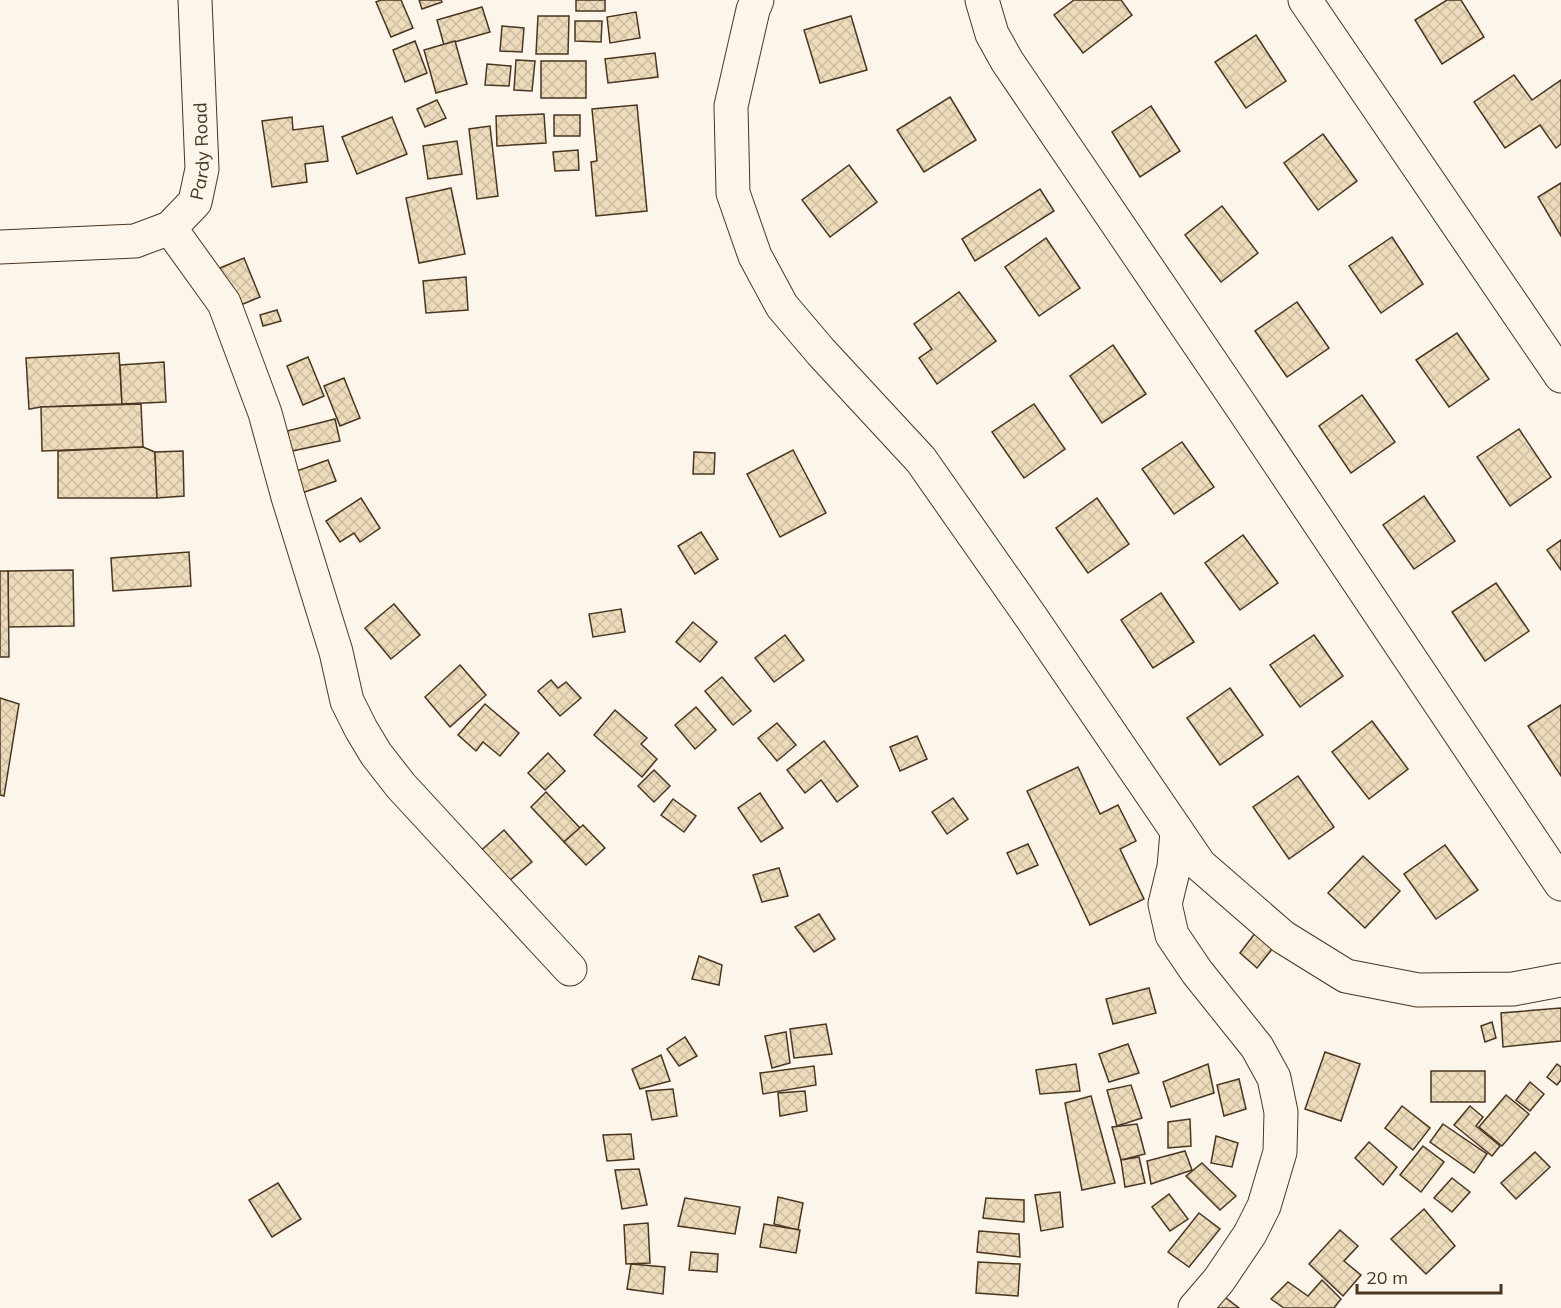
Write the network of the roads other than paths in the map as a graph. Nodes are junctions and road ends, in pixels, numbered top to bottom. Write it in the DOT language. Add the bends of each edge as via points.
graph roads {
  1 [pos="195,0"];
  2 [pos="757,0"];
  3 [pos="982,0"];
  4 [pos="1305,0"];
  5 [pos="170,228"];
  6 [pos="0,247"];
  7 [pos="1561,376"];
  8 [pos="1177,832"];
  9 [pos="1561,884"];
  10 [pos="570,969"];
  11 [pos="1561,980"];
  12 [pos="1195,1308"];
  1 -- 5 [label="street, Pardy Road" via="202,169 195,202"];
  2 -- 8 [label="street" via="731,106 733,193 755,256 782,306 921,460"];
  3 -- 9 [label="street" via="992,34 1007,61"];
  4 -- 7 [label="street"];
  5 -- 6 [label="street, Pardy Road" via="135,241"];
  5 -- 10 [label="street" via="224,303 240,344 265,413 347,701 361,729 401,786"];
  8 -- 11 [label="street" via="1200,865 1283,937 1346,976 1418,990 1513,989"];
  8 -- 12 [label="street" via="1165,904 1172,935 1257,1047 1274,1078 1281,1112 1280,1152 1264,1206 1220,1280"];
}
